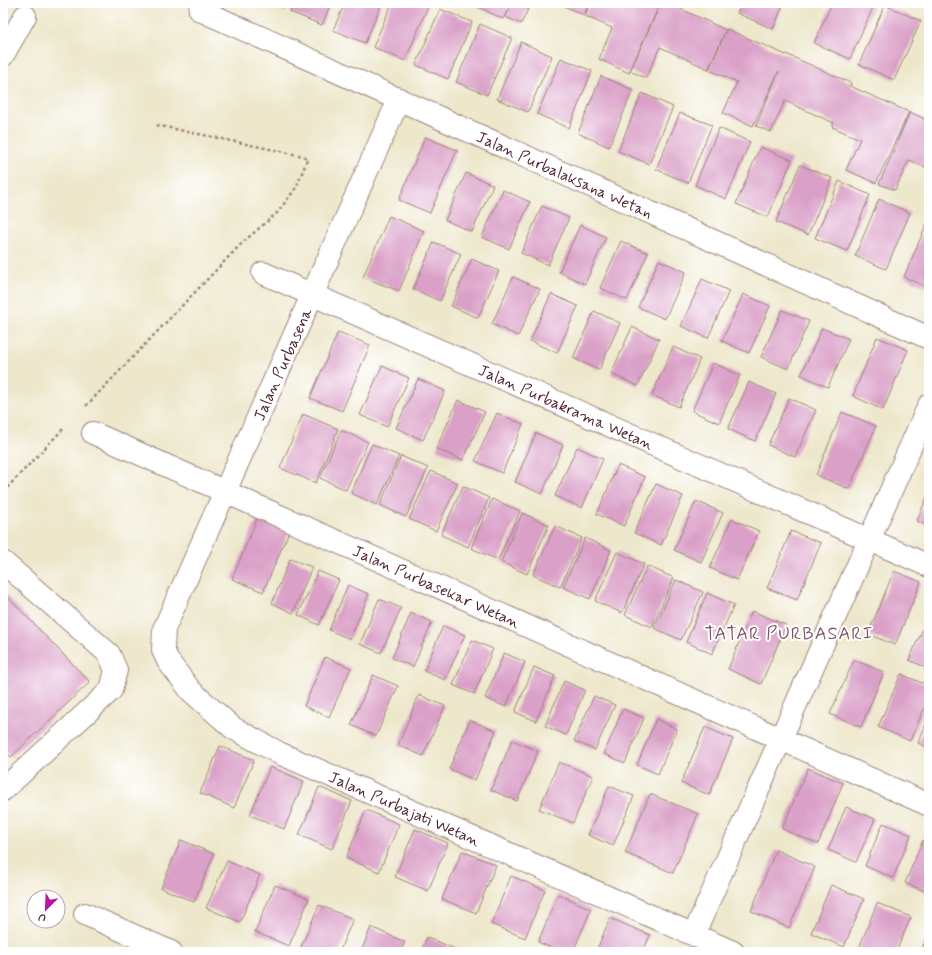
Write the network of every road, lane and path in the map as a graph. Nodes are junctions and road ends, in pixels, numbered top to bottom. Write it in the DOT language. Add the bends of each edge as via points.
graph roads {
  1 [pos="200,10"];
  2 [pos="25,16"];
  3 [pos="3,55"];
  4 [pos="399,99"];
  5 [pos="156,125"];
  6 [pos="263,273"];
  7 [pos="312,295"];
  8 [pos="929,338"];
  9 [pos="929,405"];
  10 [pos="85,407"];
  11 [pos="68,424"];
  12 [pos="93,433"];
  13 [pos="3,492"];
  14 [pos="225,492"];
  15 [pos="869,540"];
  16 [pos="3,562"];
  17 [pos="929,566"];
  18 [pos="164,629"];
  19 [pos="780,739"];
  20 [pos="3,790"];
  21 [pos="929,805"];
  22 [pos="85,914"];
  23 [pos="694,934"];
  24 [pos="170,952"];
  25 [pos="733,952"];
  1 -- 4 [label="street, Jalan Purbalaksana Wetan"];
  2 -- 3 [label="street"];
  4 -- 7 [label="street, Jalan Purbasena"];
  4 -- 8 [label="street, Jalan Purbalaksana Wetan"];
  5 -- 10 [label="path" via="303,156 307,158 306,163 296,188 277,213 243,242"];
  6 -- 7 [label="street, Jalan Purbakrama Wetan"];
  7 -- 14 [label="street, Jalan Purbasena"];
  7 -- 15 [label="street, Jalan Purbakrama Wetan"];
  9 -- 15 [label="street"];
  11 -- 13 [label="path"];
  12 -- 14 [label="street, Jalan Purbasekar Wetan"];
  14 -- 18 [label="street, Jalan Purbasena"];
  14 -- 19 [label="street, Jalan Purbasekar Wetan"];
  15 -- 17 [label="street, Jalan Purbakrama Wetan"];
  15 -- 19 [label="street"];
  16 -- 20 [label="street" via="109,654 116,670 111,690"];
  18 -- 23 [label="street, Jalan Purbajati Wetan" via="164,650 168,661 191,691 233,728 279,753"];
  19 -- 21 [label="street, Jalan Purbasekar Wetan"];
  19 -- 23 [label="street"];
  22 -- 24 [label="street"];
  23 -- 25 [label="street, Jalan Purbajati Wetan"];
}
